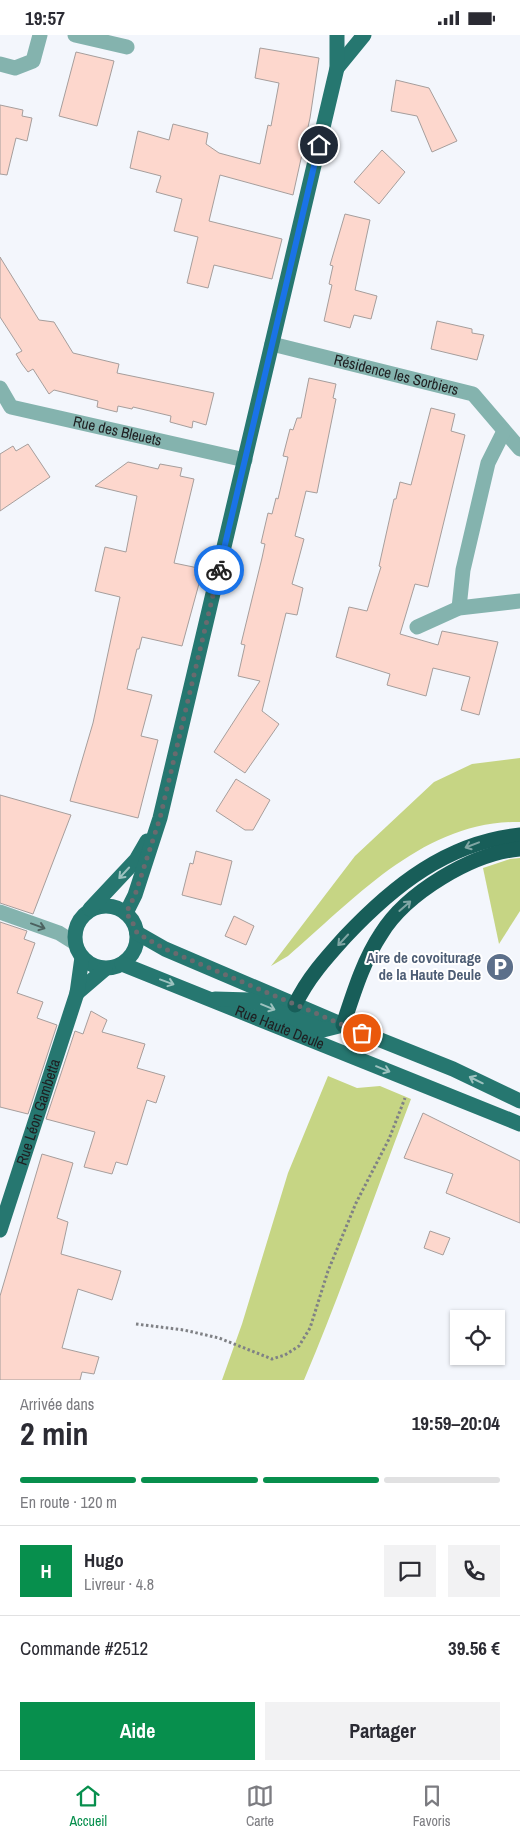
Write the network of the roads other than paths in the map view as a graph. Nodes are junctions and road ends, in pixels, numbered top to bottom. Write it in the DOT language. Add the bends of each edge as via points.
graph roads {
  1 [pos="40,35"];
  2 [pos="76,35"];
  3 [pos="337,35"];
  4 [pos="364,35"];
  5 [pos="127,47"];
  6 [pos="0,64"];
  7 [pos="337,68"];
  8 [pos="272,345"];
  9 [pos="0,388"];
  10 [pos="6,411"];
  11 [pos="504,431"];
  12 [pos="520,449"];
  13 [pos="245,460"];
  14 [pos="520,601"];
  15 [pos="458,608"];
  16 [pos="417,627"];
  17 [pos="160,818"];
  18 [pos="520,835"];
  19 [pos="520,849"];
  20 [pos="0,912"];
  21 [pos="87,912"];
  22 [pos="126,913"];
  23 [pos="137,933"];
  24 [pos="75,943"];
  25 [pos="82,957"];
  26 [pos="122,964"];
  27 [pos="106,969"];
  28 [pos="77,993"];
  29 [pos="204,998"];
  30 [pos="293,1010"];
  31 [pos="343,1025"];
  32 [pos="284,1030"];
  33 [pos="520,1101"];
  34 [pos="520,1123"];
  35 [pos="0,1230"];
  1 -- 6 [label="street" via="33,61 14,68"];
  2 -- 5 [label="street"];
  3 -- 7 [label="main road"];
  4 -- 7 [label="main road"];
  7 -- 8 [label="main road"];
  8 -- 11 [label="street, Résidence les Sorbiers" via="473,394"];
  8 -- 13 [label="main road"];
  9 -- 10 [label="street, Rue des Bleuets"];
  10 -- 13 [label="street, Rue des Bleuets"];
  11 -- 12 [label="street, Résidence les Sorbiers"];
  11 -- 15 [label="street" via="488,463 463,570"];
  13 -- 17 [label="main road"];
  14 -- 15 [label="street"];
  15 -- 16 [label="street"];
  17 -- 21 [label="main road, one-way" via="136,860"];
  17 -- 22 [label="main road"];
  18 -- 30 [label="highway, one-way" via="480,842 454,852 396,888 333,951 301,992"];
  31 -- 19 [label="highway, one-way" via="355,989 381,933 400,910 454,870 486,857"];
  20 -- 24 [label="street, one-way" via="59,933"];
  21 -- 22 [label="main road" via="108,905"];
  21 -- 24 [label="main road" via="76,925"];
  22 -- 23 [label="main road"];
  23 -- 26 [label="main road" via="135,949"];
  23 -- 30 [label="main road, Rue Haute Deule"];
  24 -- 25 [label="main road"];
  25 -- 27 [label="main road" via="88,963"];
  25 -- 28 [label="main road, Rue Léon Gambetta"];
  26 -- 27 [label="main road"];
  26 -- 29 [label="main road, Rue Haute Deule, one-way"];
  27 -- 28 [label="main road"];
  28 -- 35 [label="main road, Rue Léon Gambetta"];
  29 -- 30 [label="main road, one-way" via="250,1000"];
  29 -- 32 [label="main road, Rue Haute Deule"];
  30 -- 31 [label="main road, Rue Haute Deule"];
  30 -- 32 [label="main road"];
  33 -- 31 [label="main road, Rue Haute Deule, one-way" via="453,1069"];
  32 -- 34 [label="main road, Rue Haute Deule, one-way"];
}
